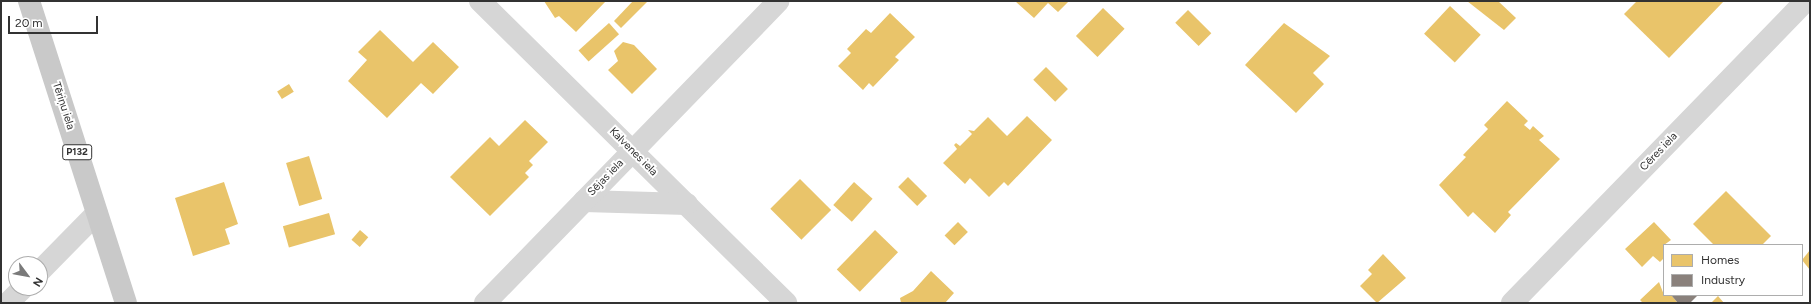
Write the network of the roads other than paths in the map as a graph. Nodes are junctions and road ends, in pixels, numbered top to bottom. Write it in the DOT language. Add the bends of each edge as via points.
graph roads {
  1 [pos="29,1"];
  2 [pos="480,1"];
  3 [pos="779,1"];
  4 [pos="1806,1"];
  5 [pos="632,152"];
  6 [pos="584,201"];
  7 [pos="687,204"];
  8 [pos="97,213"];
  9 [pos="48,263"];
  10 [pos="126,303"];
  11 [pos="485,303"];
  12 [pos="786,303"];
  13 [pos="1512,303"];
  1 -- 8 [label="main road, Tēriņu iela / P132"];
  2 -- 5 [label="street, Kalvenes iela"];
  3 -- 5 [label="street, Sējas iela"];
  4 -- 13 [label="street, Cēres iela"];
  5 -- 6 [label="street, Sējas iela"];
  5 -- 7 [label="street, Kalvenes iela"];
  6 -- 7 [label="street"];
  6 -- 11 [label="street, Sējas iela"];
  7 -- 12 [label="street, Kalvenes iela"];
  8 -- 9 [label="street"];
  8 -- 10 [label="main road, Tēriņu iela / P132"];
}
